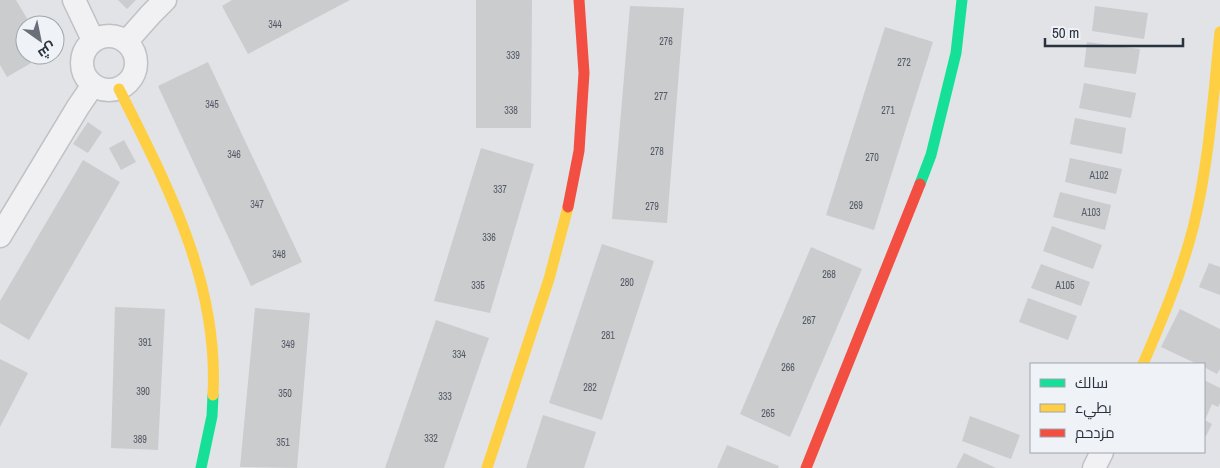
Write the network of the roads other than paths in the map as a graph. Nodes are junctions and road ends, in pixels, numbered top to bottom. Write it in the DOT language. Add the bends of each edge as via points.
graph roads {
  1 [pos="74,0"];
  2 [pos="164,0"];
  3 [pos="579,0"];
  4 [pos="962,0"];
  5 [pos="1220,32"];
  6 [pos="93,40"];
  7 [pos="127,42"];
  8 [pos="93,85"];
  9 [pos="119,89"];
  10 [pos="0,236"];
  11 [pos="1143,363"];
  12 [pos="1102,453"];
  13 [pos="201,468"];
  14 [pos="488,468"];
  15 [pos="806,468"];
  16 [pos="1094,468"];
  1 -- 6 [label="street"];
  2 -- 7 [label="street"];
  3 -- 14 [label="street" via="584,73 579,151 549,278"];
  4 -- 15 [label="street" via="956,53 930,155"];
  5 -- 11 [label="street" via="1207,156 1193,228 1171,299"];
  6 -- 7 [label="street" via="111,35"];
  6 -- 8 [label="street" via="82,57 82,68"];
  7 -- 9 [label="street" via="137,58 136,67 127,84"];
  8 -- 9 [label="street" via="101,89"];
  8 -- 10 [label="street"];
  9 -- 13 [label="street" via="176,205 207,296 215,354 214,404"];
  12 -- 16 [label="street"];
}
